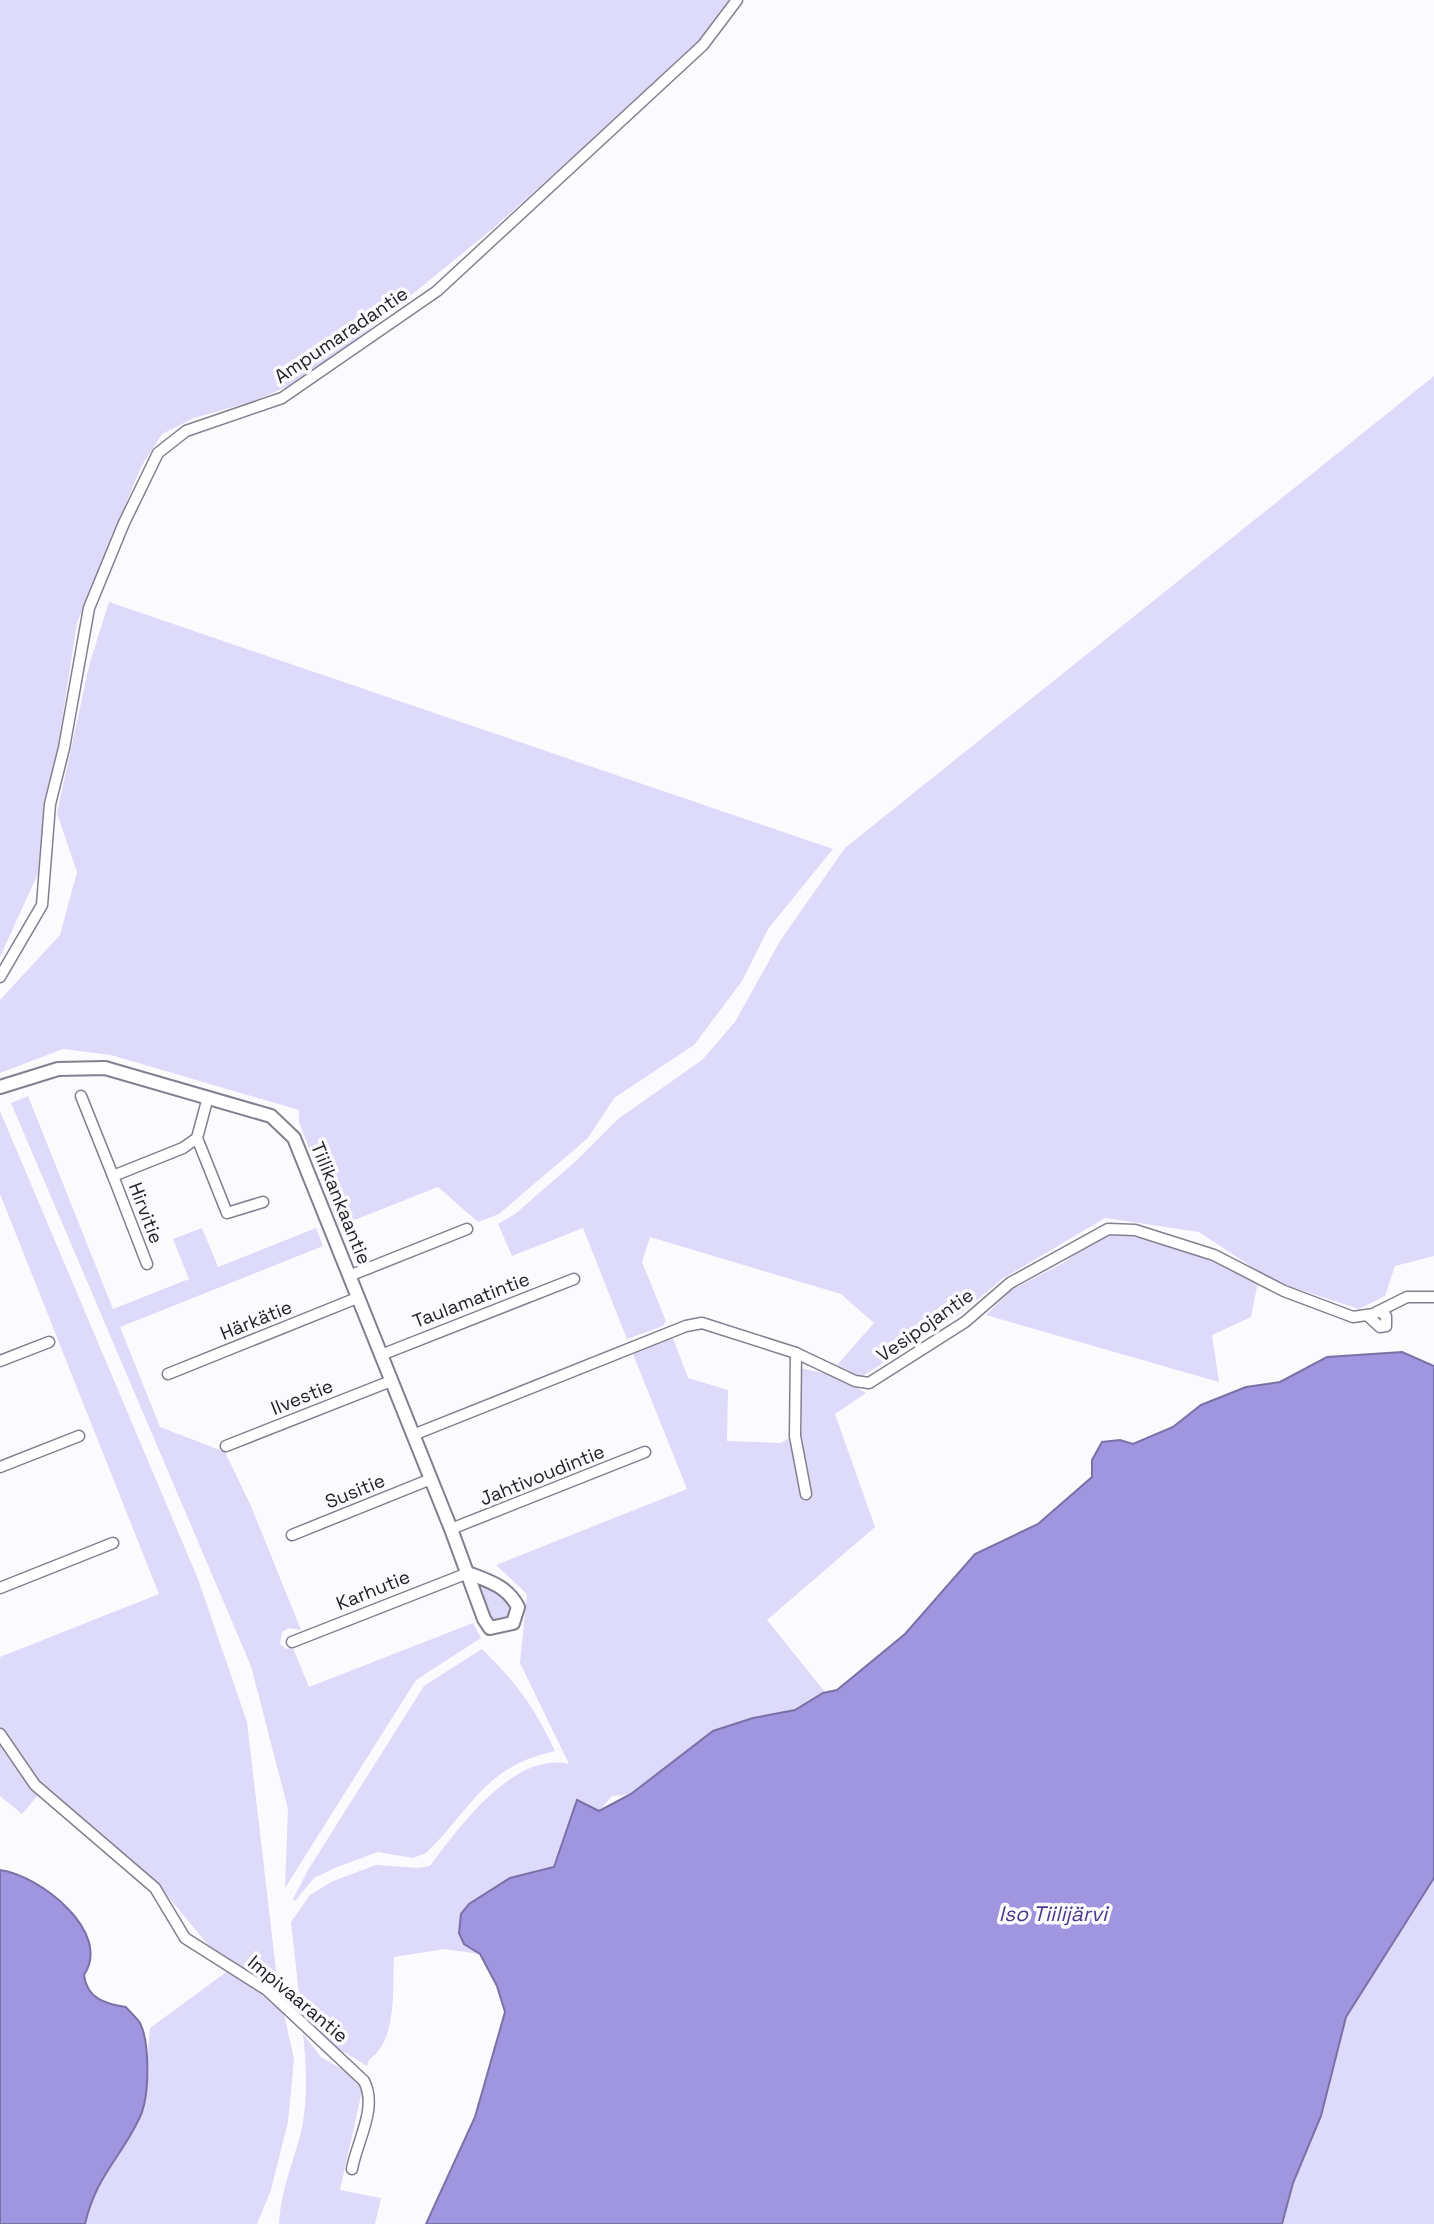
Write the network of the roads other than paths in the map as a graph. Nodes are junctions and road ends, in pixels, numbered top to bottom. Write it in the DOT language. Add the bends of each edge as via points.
graph roads {
  1 [pos="737,0"];
  2 [pos="0,977"];
  3 [pos="0,1087"];
  4 [pos="81,1096"];
  5 [pos="208,1097"];
  6 [pos="197,1138"];
  7 [pos="113,1176"];
  8 [pos="263,1202"];
  9 [pos="467,1229"];
  10 [pos="147,1264"];
  11 [pos="349,1276"];
  12 [pos="574,1279"];
  13 [pos="1434,1297"];
  14 [pos="357,1298"];
  15 [pos="1379,1311"];
  16 [pos="1368,1316"];
  17 [pos="49,1342"];
  18 [pos="796,1353"];
  19 [pos="381,1355"];
  20 [pos="0,1361"];
  21 [pos="167,1374"];
  22 [pos="391,1381"];
  23 [pos="413,1435"];
  24 [pos="79,1436"];
  25 [pos="226,1446"];
  26 [pos="645,1452"];
  27 [pos="0,1467"];
  28 [pos="431,1479"];
  29 [pos="806,1494"];
  30 [pos="451,1529"];
  31 [pos="292,1535"];
  32 [pos="113,1543"];
  33 [pos="468,1573"];
  34 [pos="0,1588"];
  35 [pos="292,1642"];
  36 [pos="0,1734"];
  37 [pos="352,2169"];
  1 -- 2 [label="street, Ampumaradantie" via="703,45 437,291 282,398 186,432 158,453 89,606 50,804 42,905"];
  3 -- 5 [label="street, Tiilikankaantie" via="50,1070 81,1066 126,1073"];
  4 -- 7 [label="street, Hirvitie"];
  5 -- 6 [label="street"];
  5 -- 11 [label="street, Tiilikankaantie" via="271,1116 294,1138"];
  6 -- 7 [label="street, Hirvitie"];
  6 -- 8 [label="street" via="227,1213"];
  7 -- 10 [label="street, Hirvitie"];
  9 -- 11 [label="street"];
  11 -- 14 [label="street, Tiilikankaantie"];
  12 -- 19 [label="street, Taulamatintie"];
  13 -- 15 [label="street, Vesipojantie" via="1407,1297"];
  14 -- 19 [label="street, Tiilikankaantie"];
  14 -- 21 [label="street, Härkätie"];
  15 -- 16 [label="street, Vesipojantie"];
  15 -- 16 [label="street, Vesipojantie" via="1386,1316 1386,1326 1380,1327"];
  16 -- 18 [label="street, Vesipojantie" via="1337,1312 1214,1255 1119,1228 1098,1233 1010,1283 965,1322 869,1383"];
  17 -- 20 [label="street"];
  18 -- 23 [label="street, Vesipojantie" via="713,1325 686,1326"];
  18 -- 29 [label="street" via="795,1436"];
  19 -- 22 [label="street, Tiilikankaantie"];
  22 -- 23 [label="street, Tiilikankaantie"];
  22 -- 25 [label="street, Ilvestie"];
  23 -- 28 [label="street, Tiilikankaantie"];
  24 -- 27 [label="street"];
  26 -- 30 [label="street, Jahtivoudintie"];
  28 -- 30 [label="street, Tiilikankaantie"];
  28 -- 31 [label="street, Susitie"];
  30 -- 33 [label="street, Tiilikankaantie"];
  32 -- 34 [label="street"];
  33 -- 33 [label="street, Tiilikankaantie" via="490,1628 513,1623 518,1607 513,1597 499,1585"];
  33 -- 35 [label="street, Karhutie"];
  36 -- 37 [label="street, Impivaarantie" via="35,1785 155,1888 185,1938 267,1990 364,2081 370,2104"];
}
